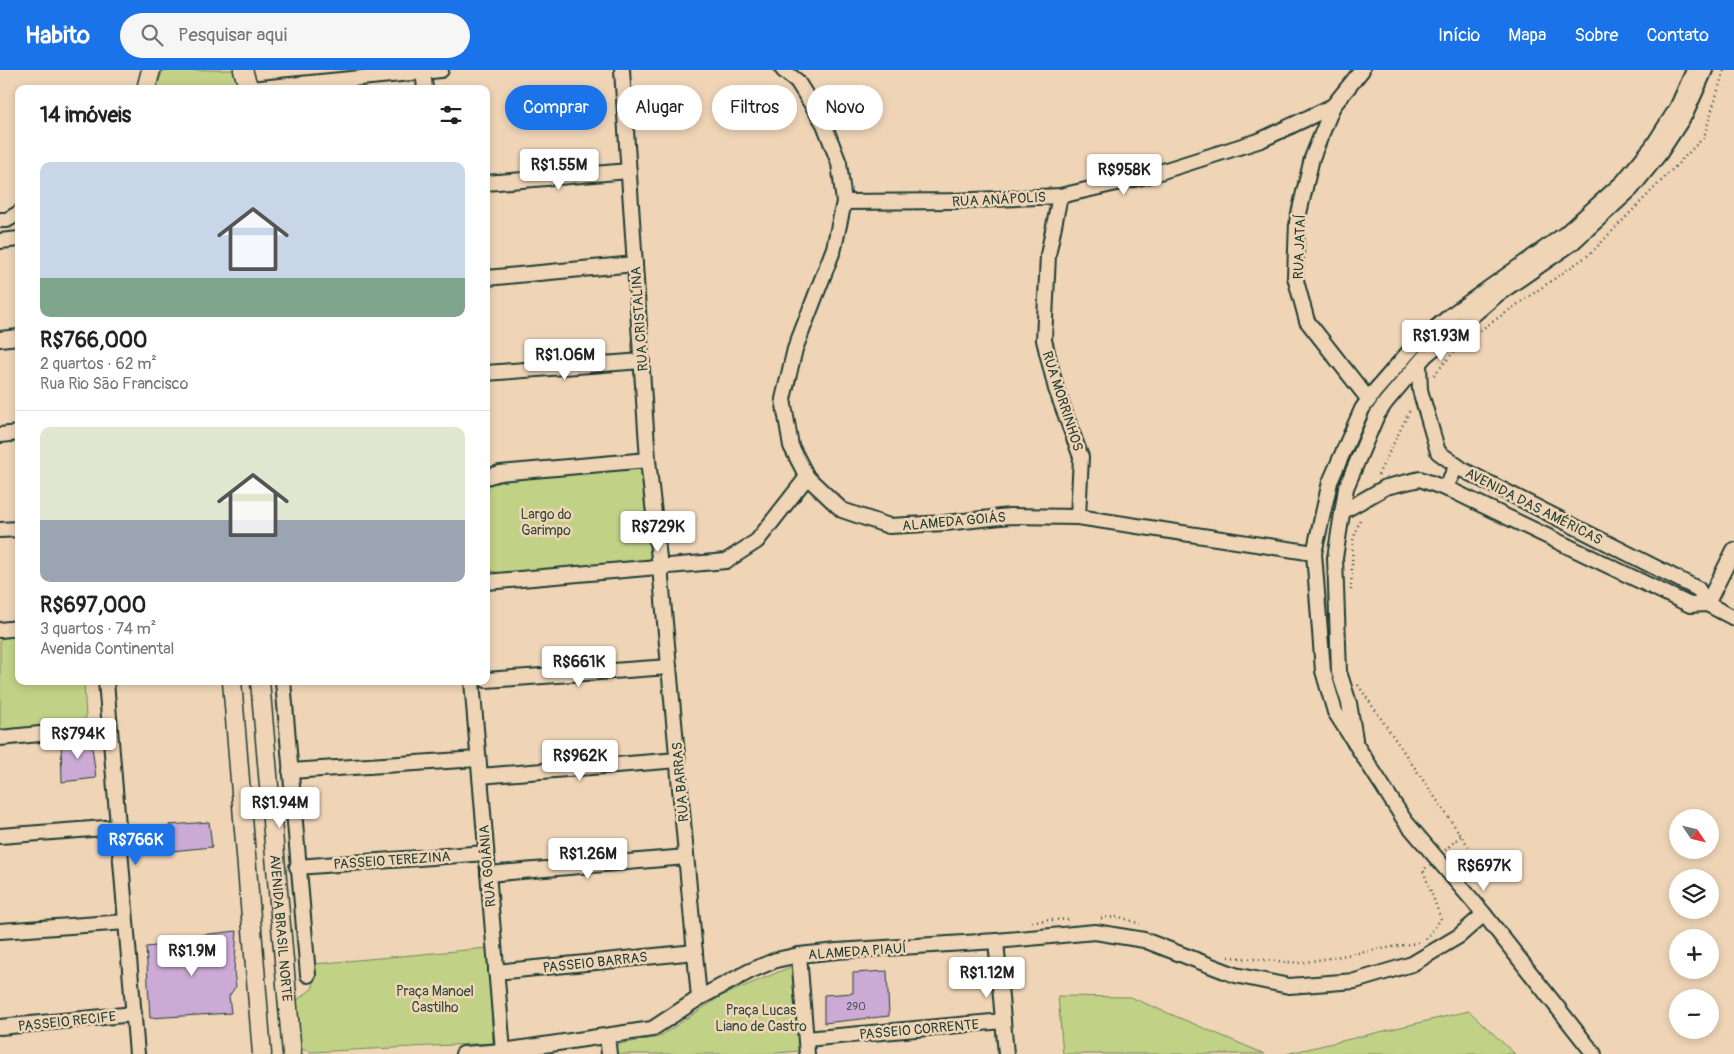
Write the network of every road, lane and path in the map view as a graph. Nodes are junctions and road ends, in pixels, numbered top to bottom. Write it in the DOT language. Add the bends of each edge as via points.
graph roads {
  1 [pos="151,70"];
  2 [pos="243,70"];
  3 [pos="441,70"];
  4 [pos="622,70"];
  5 [pos="783,70"];
  6 [pos="1362,70"];
  7 [pos="1694,70"];
  8 [pos="1705,70"];
  9 [pos="1724,70"];
  10 [pos="423,72"];
  11 [pos="147,85"];
  12 [pos="248,85"];
  13 [pos="290,85"];
  14 [pos="424,85"];
  15 [pos="1333,106"];
  16 [pos="628,171"];
  17 [pos="490,183"];
  18 [pos="1060,196"];
  19 [pos="844,202"];
  20 [pos="15,215"];
  21 [pos="0,220"];
  22 [pos="15,239"];
  23 [pos="0,241"];
  24 [pos="635,264"];
  25 [pos="490,278"];
  26 [pos="1471,336"];
  27 [pos="15,337"];
  28 [pos="0,339"];
  29 [pos="1463,342"];
  30 [pos="642,361"];
  31 [pos="1419,364"];
  32 [pos="490,373"];
  33 [pos="1420,390"];
  34 [pos="1369,400"];
  35 [pos="15,433"];
  36 [pos="0,435"];
  37 [pos="648,460"];
  38 [pos="1457,466"];
  39 [pos="490,476"];
  40 [pos="807,477"];
  41 [pos="1445,488"];
  42 [pos="1367,498"];
  43 [pos="1342,512"];
  44 [pos="1078,517"];
  45 [pos="15,529"];
  46 [pos="0,530"];
  47 [pos="1734,550"];
  48 [pos="1314,552"];
  49 [pos="660,567"];
  50 [pos="490,582"];
  51 [pos="1351,600"];
  52 [pos="1707,604"];
  53 [pos="1734,618"];
  54 [pos="15,628"];
  55 [pos="0,630"];
  56 [pos="669,667"];
  57 [pos="1353,677"];
  58 [pos="490,680"];
  59 [pos="106,685"];
  60 [pos="232,685"];
  61 [pos="260,685"];
  62 [pos="283,685"];
  63 [pos="472,685"];
  64 [pos="109,727"];
  65 [pos="0,738"];
  66 [pos="1356,742"];
  67 [pos="478,759"];
  68 [pos="678,760"];
  69 [pos="290,771"];
  70 [pos="480,776"];
  71 [pos="118,827"];
  72 [pos="0,836"];
  73 [pos="1461,836"];
  74 [pos="486,853"];
  75 [pos="686,857"];
  76 [pos="1436,858"];
  77 [pos="297,868"];
  78 [pos="1484,869"];
  79 [pos="488,874"];
  80 [pos="1484,914"];
  81 [pos="1101,918"];
  82 [pos="1071,919"];
  83 [pos="1032,921"];
  84 [pos="126,922"];
  85 [pos="1146,927"];
  86 [pos="0,931"];
  87 [pos="996,941"];
  88 [pos="695,952"];
  89 [pos="800,955"];
  90 [pos="1225,957"];
  91 [pos="496,972"];
  92 [pos="308,975"];
  93 [pos="699,998"];
  94 [pos="134,1014"];
  95 [pos="1003,1021"];
  96 [pos="0,1027"];
  97 [pos="607,1036"];
  98 [pos="806,1039"];
  99 [pos="502,1051"];
  100 [pos="137,1054"];
  101 [pos="262,1054"];
  102 [pos="292,1054"];
  103 [pos="463,1054"];
  104 [pos="609,1054"];
  105 [pos="807,1054"];
  106 [pos="1006,1054"];
  107 [pos="1594,1054"];
  1 -- 11 [label="main road"];
  2 -- 12 [label="main road"];
  3 -- 10 [label="street"];
  4 -- 16 [label="street, RUA CRISTALINA"];
  5 -- 19 [label="street, ALAMEDA GOIÁS" via="797,81 824,124 840,163"];
  6 -- 15 [label="street, RUA ANÁPOLIS"];
  7 -- 34 [label="street" via="1677,108 1652,147 1623,182 1565,234 1451,315 1413,347"];
  8 -- 31 [label="street" via="1686,113 1631,189 1572,243 1498,294"];
  9 -- 26 [label="path" via="1704,137 1590,254"];
  10 -- 13 [label="street"];
  10 -- 14 [label="street"];
  15 -- 18 [label="street, RUA ANÁPOLIS" via="1251,143 1147,176"];
  15 -- 34 [label="street, RUA JATAÍ" via="1312,158 1297,222 1295,277 1307,321"];
  16 -- 17 [label="street"];
  16 -- 24 [label="street, RUA CRISTALINA"];
  18 -- 19 [label="street, RUA ANÁPOLIS"];
  18 -- 44 [label="street, RUA MORRINHOS" via="1048,255 1044,340 1056,389 1081,457"];
  19 -- 40 [label="street, ALAMEDA GOIÁS" via="834,248 795,349 783,399 792,446"];
  20 -- 21 [label="street"];
  22 -- 23 [label="street"];
  24 -- 25 [label="street"];
  24 -- 30 [label="street, RUA CRISTALINA"];
  27 -- 28 [label="street"];
  29 -- 33 [label="path"];
  30 -- 32 [label="street"];
  30 -- 37 [label="street, RUA CRISTALINA"];
  31 -- 33 [label="street, AVENIDA DAS AMÉRICAS"];
  31 -- 43 [label="street" via="1377,415 1346,488"];
  33 -- 38 [label="street, AVENIDA DAS AMÉRICAS" via="1438,452"];
  33 -- 42 [label="path"];
  34 -- 48 [label="street" via="1330,482"];
  35 -- 36 [label="street"];
  37 -- 39 [label="street"];
  37 -- 49 [label="street, RUA CRISTALINA"];
  38 -- 41 [label="street"];
  38 -- 52 [label="street, AVENIDA DAS AMÉRICAS" via="1698,589"];
  40 -- 44 [label="street, ALAMEDA GOIÁS" via="842,510 889,526 945,524 1010,516"];
  40 -- 49 [label="street" via="757,542 726,561"];
  41 -- 42 [label="street, AVENIDA DAS AMÉRICAS" via="1420,478 1386,487"];
  41 -- 52 [label="street, AVENIDA DAS AMÉRICAS" via="1690,605"];
  42 -- 43 [label="street, AVENIDA DAS AMÉRICAS"];
  42 -- 51 [label="path" via="1353,540"];
  43 -- 66 [label="street" via="1334,558 1338,672 1349,703"];
  44 -- 48 [label="street, ALAMEDA GOIÁS"];
  45 -- 46 [label="street"];
  47 -- 52 [label="street"];
  48 -- 66 [label="street" via="1323,671 1335,712"];
  49 -- 50 [label="street"];
  49 -- 56 [label="street, RUA BARRAS"];
  52 -- 53 [label="street, AVENIDA DAS AMÉRICAS"];
  54 -- 55 [label="street"];
  56 -- 58 [label="street"];
  56 -- 68 [label="street, RUA BARRAS"];
  57 -- 73 [label="path"];
  59 -- 64 [label="street"];
  60 -- 101 [label="main road, AVENIDA BRASIL NORTE"];
  61 -- 102 [label="main road, AVENIDA BRASIL NORTE"];
  62 -- 69 [label="street"];
  63 -- 67 [label="street, RUA GOIÂNIA"];
  64 -- 65 [label="street"];
  64 -- 71 [label="street"];
  66 -- 76 [label="street" via="1405,822"];
  67 -- 69 [label="street"];
  67 -- 70 [label="street, RUA GOIÂNIA"];
  68 -- 70 [label="street"];
  68 -- 75 [label="street, RUA BARRAS"];
  69 -- 77 [label="street"];
  70 -- 74 [label="street, RUA GOIÂNIA"];
  71 -- 72 [label="street"];
  71 -- 84 [label="street"];
  73 -- 76 [label="path"];
  73 -- 78 [label="path"];
  74 -- 77 [label="street, PASSEIO TEREZINA"];
  74 -- 79 [label="street, RUA GOIÂNIA"];
  75 -- 79 [label="street"];
  75 -- 88 [label="street, RUA BARRAS"];
  76 -- 80 [label="street"];
  76 -- 90 [label="path" via="1423,870 1441,919 1424,942 1300,963"];
  77 -- 92 [label="street"];
  79 -- 91 [label="street, RUA GOIÂNIA"];
  80 -- 87 [label="street, ALAMEDA PIAUÍ" via="1459,936 1412,964 1355,981 1289,986 1235,975 1144,940 1094,932"];
  80 -- 107 [label="street"];
  81 -- 85 [label="path" via="1120,917"];
  82 -- 83 [label="path"];
  84 -- 86 [label="street"];
  84 -- 94 [label="street"];
  87 -- 89 [label="street, ALAMEDA PIAUÍ"];
  87 -- 95 [label="street"];
  88 -- 91 [label="street, PASSEIO BARRAS"];
  88 -- 93 [label="street, RUA BARRAS"];
  89 -- 93 [label="street, ALAMEDA PIAUÍ" via="776,960 750,971"];
  89 -- 98 [label="street"];
  91 -- 99 [label="street, RUA GOIÂNIA"];
  93 -- 97 [label="street, ALAMEDA PIAUÍ" via="652,1029"];
  94 -- 96 [label="street, PASSEIO RECIFE"];
  94 -- 100 [label="street"];
  95 -- 98 [label="street, PASSEIO CORRENTE"];
  95 -- 106 [label="street"];
  97 -- 99 [label="street, ALAMEDA PIAUÍ"];
  97 -- 104 [label="street"];
  98 -- 105 [label="street"];
  99 -- 103 [label="street, ALAMEDA PIAUÍ"];
}
